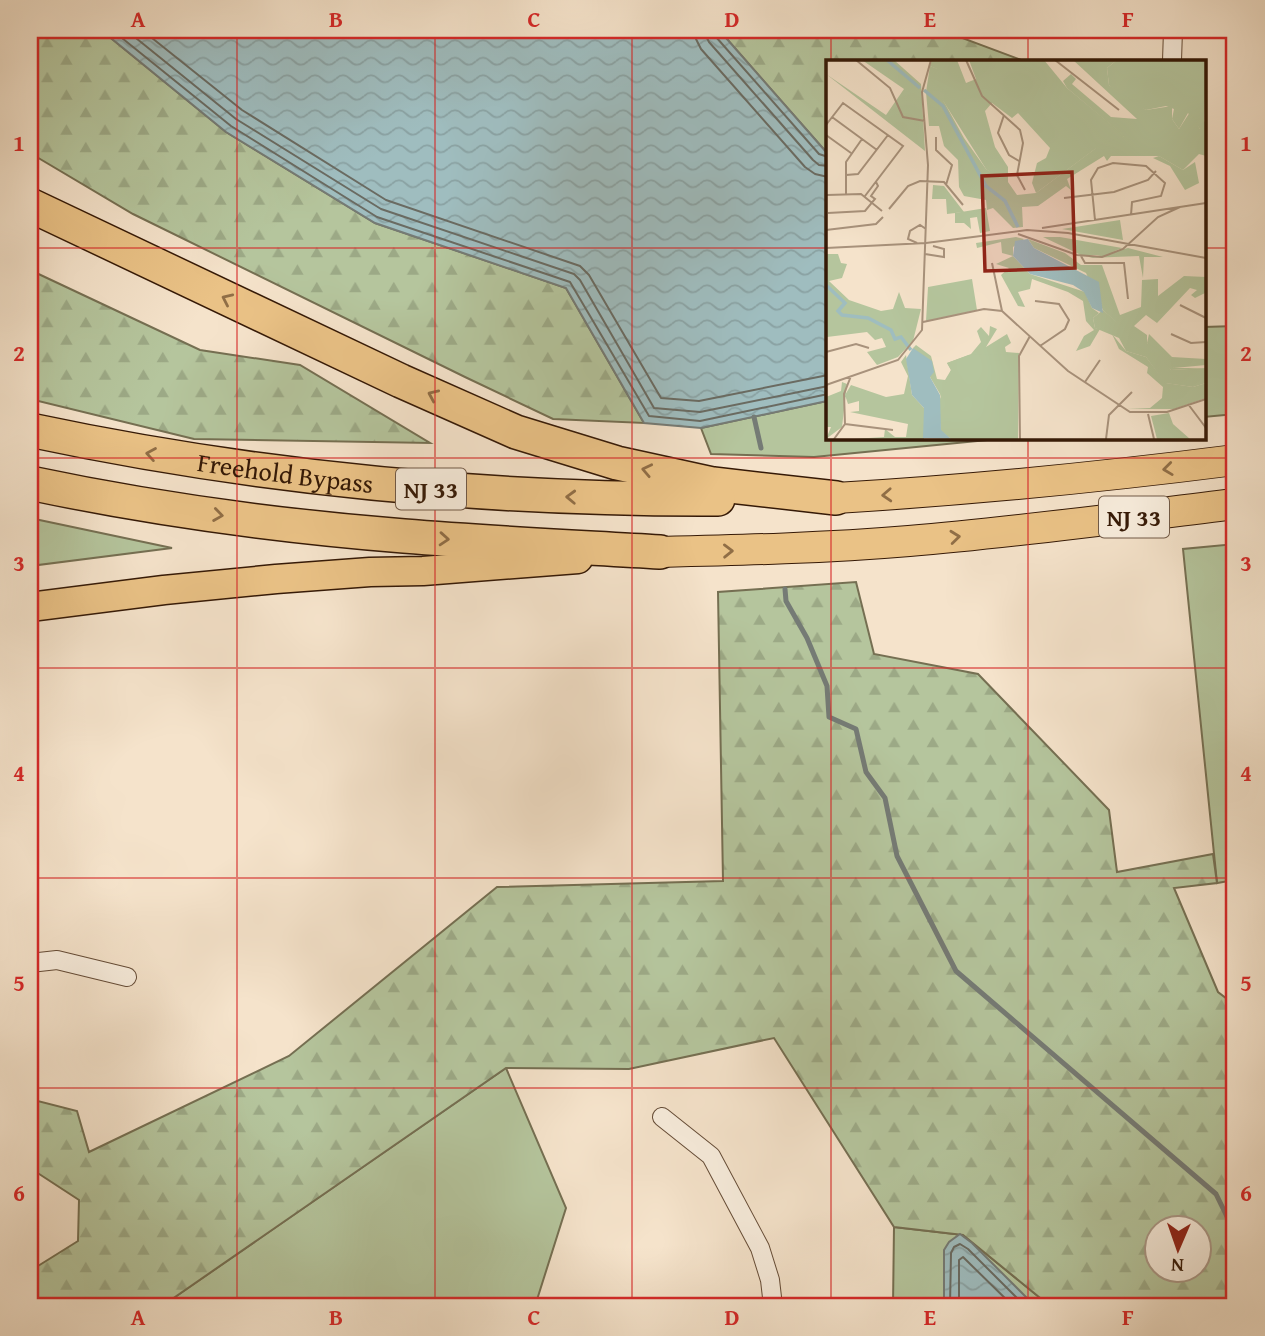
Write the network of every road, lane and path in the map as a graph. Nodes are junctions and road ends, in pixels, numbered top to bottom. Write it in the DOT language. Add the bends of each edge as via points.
graph roads {
  1 [pos="1173,30"];
  2 [pos="1172,60"];
  3 [pos="30,205"];
  4 [pos="30,430"];
  5 [pos="1235,460"];
  6 [pos="30,483"];
  7 [pos="836,498"];
  8 [pos="1235,505"];
  9 [pos="660,552"];
  10 [pos="30,607"];
  11 [pos="30,963"];
  12 [pos="127,977"];
  13 [pos="662,1116"];
  14 [pos="773,1306"];
  1 -- 2 [label="street"];
  7 -- 3 [label="highway, one-way" via="701,481 617,463 516,432"];
  7 -- 4 [label="highway, Freehold Bypass / NJ 33, one-way" via="581,498 455,491 236,467"];
  5 -- 7 [label="highway, NJ 33, one-way" via="1016,485"];
  6 -- 9 [label="highway, Freehold Bypass / NJ 33, one-way" via="272,523"];
  9 -- 8 [label="highway, NJ 33, one-way" via="909,541"];
  9 -- 10 [label="main road" via="370,572"];
  11 -- 12 [label="street" via="57,960"];
  13 -- 14 [label="street" via="711,1156 760,1248"];
}
